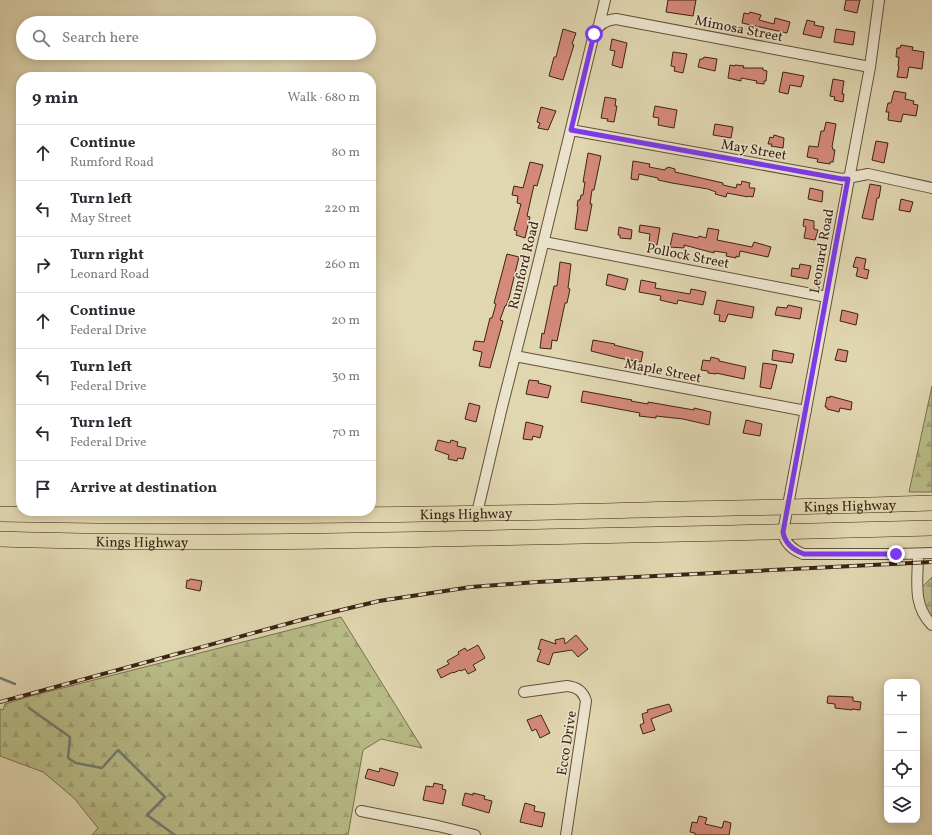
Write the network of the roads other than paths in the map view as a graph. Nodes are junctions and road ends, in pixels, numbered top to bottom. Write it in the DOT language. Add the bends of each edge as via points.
graph roads {
  1 [pos="606,0"];
  2 [pos="879,0"];
  3 [pos="602,24"];
  4 [pos="870,67"];
  5 [pos="571,130"];
  6 [pos="848,179"];
  7 [pos="932,188"];
  8 [pos="544,242"];
  9 [pos="827,297"];
  10 [pos="515,356"];
  11 [pos="806,411"];
  12 [pos="932,503"];
  13 [pos="787,507"];
  14 [pos="0,514"];
  15 [pos="16,514"];
  16 [pos="477,514"];
  17 [pos="376,515"];
  18 [pos="186,516"];
  19 [pos="278,516"];
  20 [pos="932,528"];
  21 [pos="783,532"];
  22 [pos="0,539"];
  23 [pos="184,542"];
  24 [pos="932,553"];
  25 [pos="918,554"];
  26 [pos="932,626"];
  27 [pos="524,692"];
  28 [pos="361,811"];
  29 [pos="475,835"];
  30 [pos="566,835"];
  1 -- 3 [label="street, Rumford Road"];
  2 -- 4 [label="street, Leonard Road"];
  3 -- 4 [label="street, Mimosa Street" via="610,19 616,19"];
  3 -- 5 [label="street, Rumford Road" via="594,34"];
  4 -- 6 [label="street, Leonard Road"];
  5 -- 6 [label="street, May Street"];
  5 -- 8 [label="street, Rumford Road"];
  6 -- 7 [label="street, May Street" via="868,174"];
  6 -- 9 [label="street, Leonard Road"];
  8 -- 9 [label="street, Pollock Street"];
  8 -- 10 [label="street, Rumford Road"];
  9 -- 11 [label="street, Leonard Road"];
  10 -- 11 [label="street, Maple Street"];
  10 -- 16 [label="street, Rumford Road"];
  11 -- 13 [label="street, Leonard Road"];
  12 -- 13 [label="highway, Kings Highway"];
  13 -- 16 [label="highway, Kings Highway"];
  13 -- 21 [label="street, Leonard Road"];
  14 -- 15 [label="highway, Kings Highway"];
  16 -- 17 [label="highway, Kings Highway"];
  18 -- 19 [label="highway, Kings Highway"];
  18 -- 23 [label="highway"];
  20 -- 21 [label="highway, Kings Highway"];
  21 -- 23 [label="highway, Kings Highway"];
  21 -- 25 [label="street" via="791,548 804,554"];
  22 -- 23 [label="highway, Kings Highway"];
  24 -- 25 [label="street"];
  25 -- 26 [label="street" via="918,598 924,617"];
  27 -- 30 [label="street, Ecco Drive" via="573,686 586,698"];
  28 -- 29 [label="street"];
}
